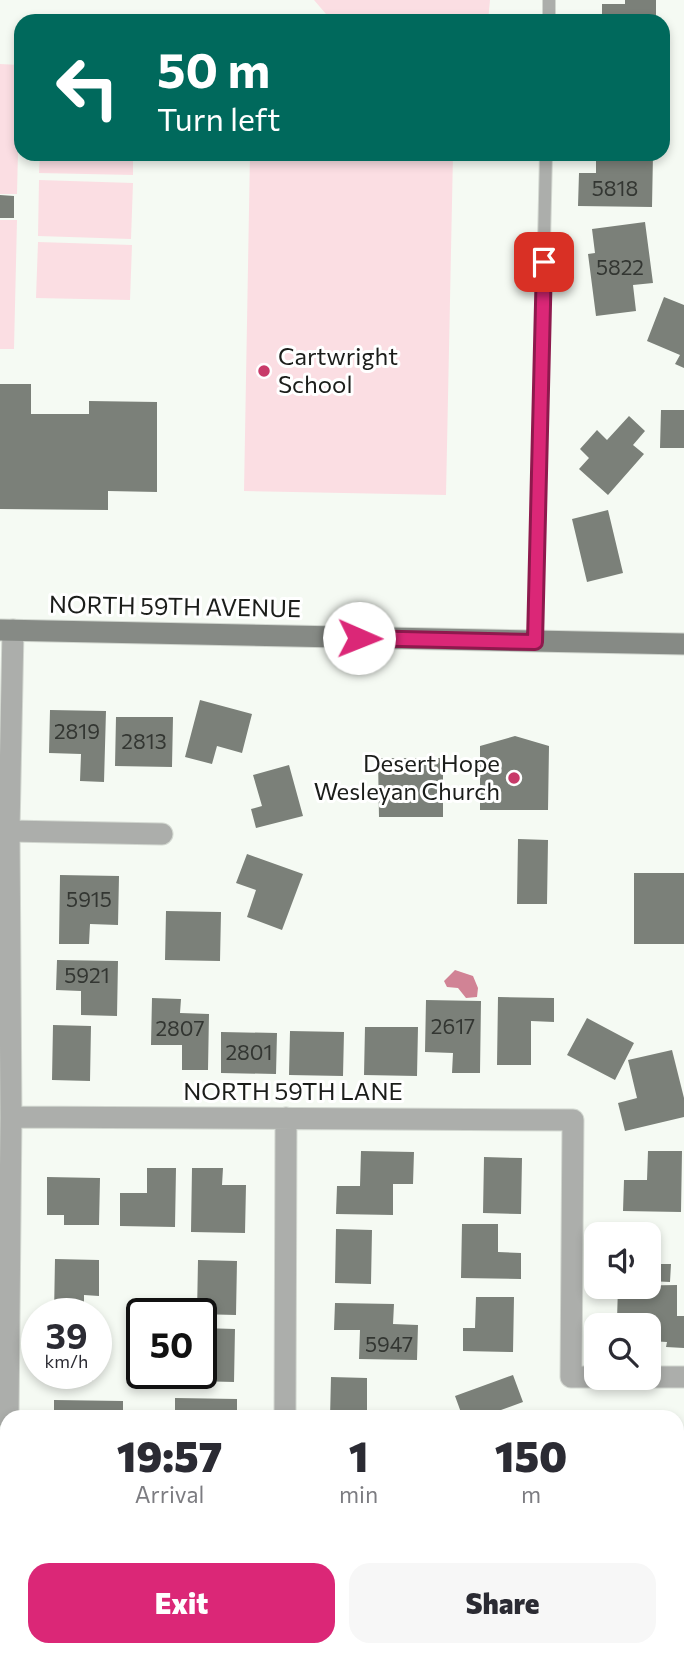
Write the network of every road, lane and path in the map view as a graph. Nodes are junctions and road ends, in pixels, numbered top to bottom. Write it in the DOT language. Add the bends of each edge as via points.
graph roads {
  1 [pos="546,161"];
  2 [pos="7,630"];
  3 [pos="535,642"];
  4 [pos="684,644"];
  5 [pos="9,831"];
  6 [pos="162,834"];
  7 [pos="11,1117"];
  8 [pos="286,1118"];
  9 [pos="684,1377"];
  10 [pos="8,1410"];
  11 [pos="285,1410"];
  1 -- 3 [label="lane"];
  2 -- 3 [label="main road, NORTH 59TH AVENUE"];
  2 -- 5 [label="street"];
  3 -- 4 [label="main road, NORTH 59TH AVENUE"];
  5 -- 6 [label="street"];
  5 -- 7 [label="street"];
  7 -- 8 [label="street, NORTH 59TH LANE"];
  7 -- 10 [label="street"];
  8 -- 9 [label="street, NORTH 59TH LANE" via="573,1120 571,1377"];
  8 -- 11 [label="street"];
}
